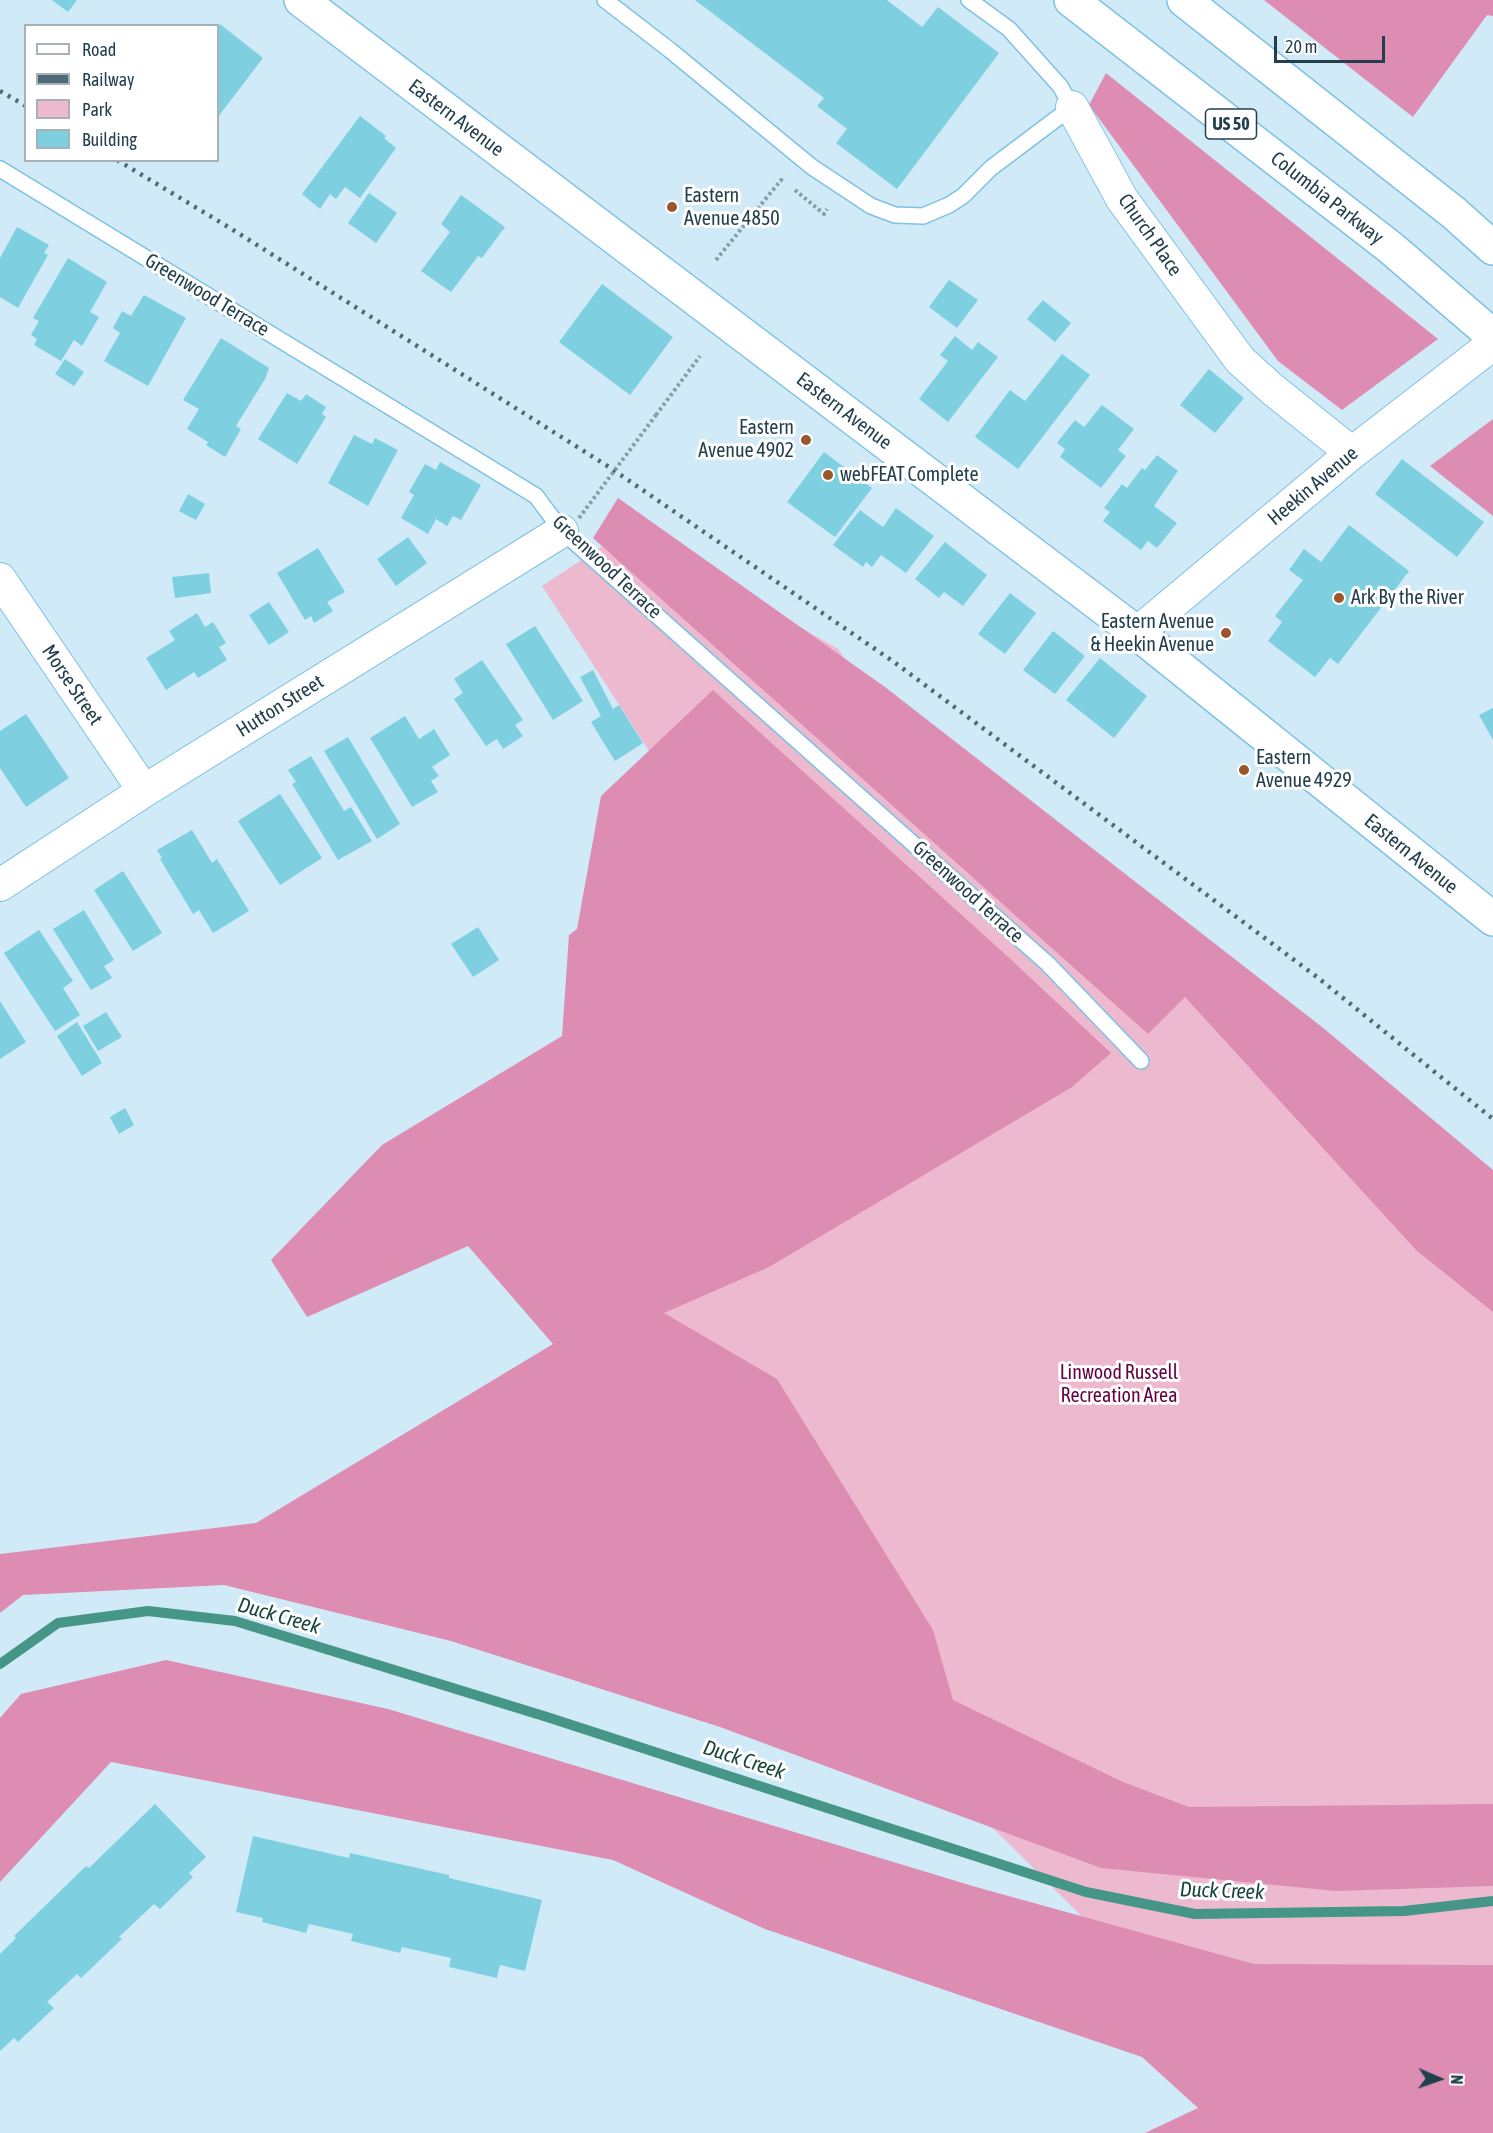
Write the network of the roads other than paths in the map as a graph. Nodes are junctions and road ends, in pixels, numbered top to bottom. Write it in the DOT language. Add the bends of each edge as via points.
graph roads {
  1 [pos="301,0"];
  2 [pos="605,0"];
  3 [pos="969,0"];
  4 [pos="1071,0"];
  5 [pos="1184,0"];
  6 [pos="1072,107"];
  7 [pos="0,169"];
  8 [pos="1493,248"];
  9 [pos="1493,336"];
  10 [pos="1493,344"];
  11 [pos="1352,453"];
  12 [pos="571,524"];
  13 [pos="0,579"];
  14 [pos="1137,633"];
  15 [pos="144,791"];
  16 [pos="0,885"];
  17 [pos="1493,920"];
  18 [pos="1141,1061"];
  1 -- 14 [label="main road, Eastern Avenue"];
  2 -- 6 [label="lane" via="812,167 871,206 895,215 923,216 949,206 991,168"];
  3 -- 6 [label="lane, Church Place" via="1009,29 1060,86"];
  4 -- 9 [label="main road, Columbia Parkway / US 50" via="1391,248"];
  5 -- 8 [label="main road"];
  6 -- 11 [label="street, Church Place" via="1122,199 1240,360"];
  7 -- 12 [label="lane, Greenwood Terrace" via="536,496"];
  10 -- 11 [label="street, Heekin Avenue"];
  11 -- 14 [label="street, Heekin Avenue"];
  12 -- 15 [label="street, Hutton Street"];
  12 -- 18 [label="lane, Greenwood Terrace" via="1048,964"];
  13 -- 15 [label="street, Morse Street"];
  14 -- 17 [label="main road, Eastern Avenue"];
  15 -- 16 [label="street, Hutton Street"];
}
